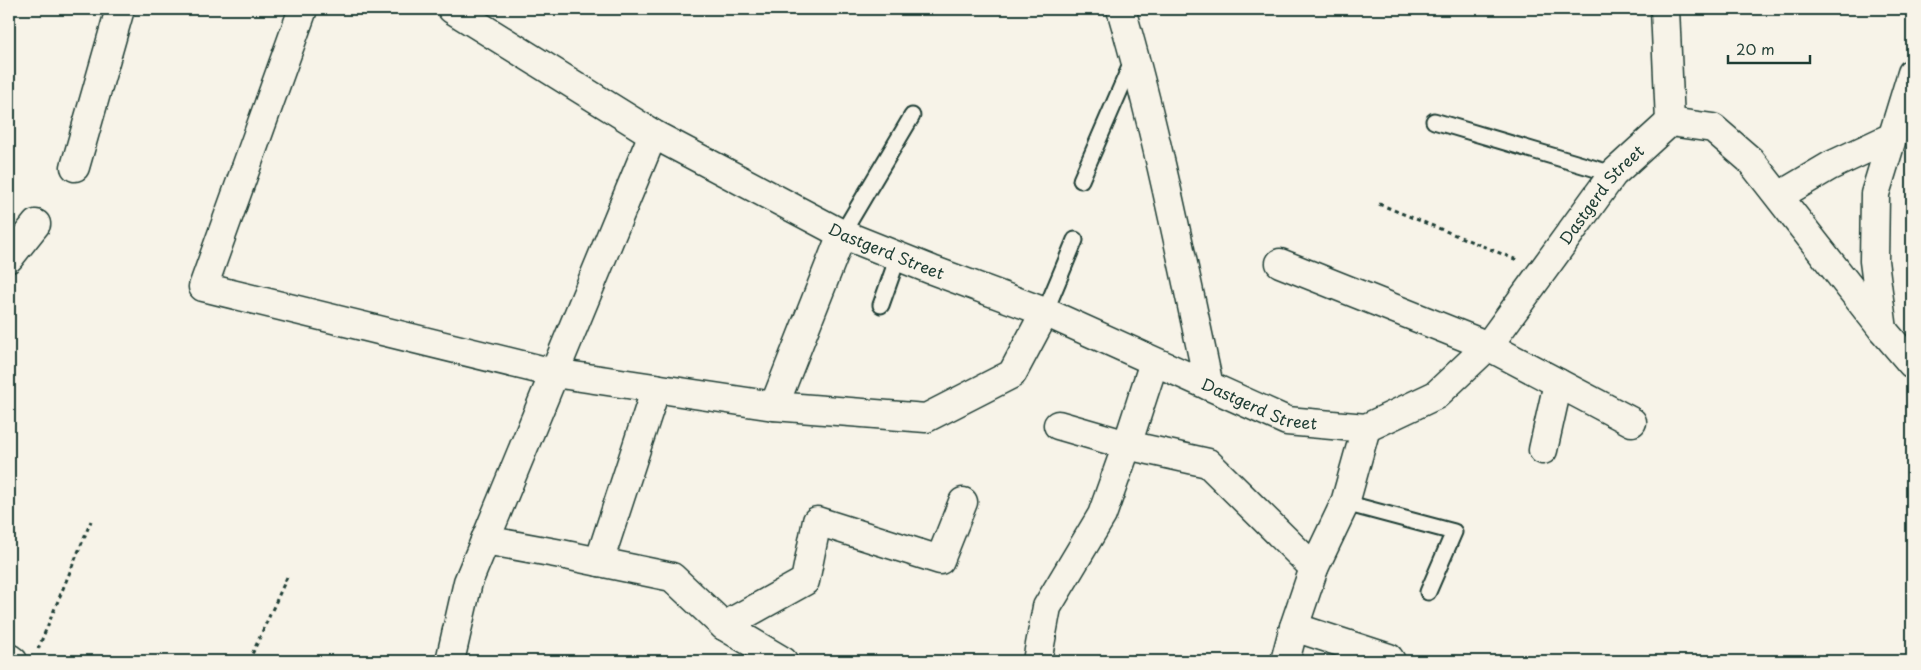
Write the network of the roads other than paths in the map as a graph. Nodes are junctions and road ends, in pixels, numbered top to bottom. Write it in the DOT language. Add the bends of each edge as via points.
graph roads {
  1 [pos="120,9"];
  2 [pos="303,9"];
  3 [pos="452,9"];
  4 [pos="1121,9"];
  5 [pos="1665,9"];
  6 [pos="1135,57"];
  7 [pos="1912,73"];
  8 [pos="912,116"];
  9 [pos="1434,121"];
  10 [pos="1670,122"];
  11 [pos="653,134"];
  12 [pos="1892,137"];
  13 [pos="75,167"];
  14 [pos="1613,174"];
  15 [pos="1082,180"];
  16 [pos="1779,196"];
  17 [pos="36,224"];
  18 [pos="842,234"];
  19 [pos="1074,240"];
  20 [pos="898,256"];
  21 [pos="9,258"];
  22 [pos="1280,263"];
  23 [pos="881,305"];
  24 [pos="1045,312"];
  25 [pos="1883,330"];
  26 [pos="1488,346"];
  27 [pos="1154,362"];
  28 [pos="1912,364"];
  29 [pos="554,373"];
  30 [pos="1558,383"];
  31 [pos="1209,386"];
  32 [pos="656,388"];
  33 [pos="774,406"];
  34 [pos="1632,422"];
  35 [pos="1058,425"];
  36 [pos="1366,428"];
  37 [pos="1127,445"];
  38 [pos="1543,450"];
  39 [pos="963,502"];
  40 [pos="1345,503"];
  41 [pos="485,540"];
  42 [pos="599,562"];
  43 [pos="1314,568"];
  44 [pos="1428,592"];
  45 [pos="724,626"];
  46 [pos="1294,627"];
  47 [pos="25,657"];
  48 [pos="9,658"];
  49 [pos="450,661"];
  50 [pos="783,661"];
  51 [pos="1037,661"];
  52 [pos="1285,661"];
  53 [pos="1391,661"];
  1 -- 13 [label="street"];
  2 -- 29 [label="street" via="203,287"];
  3 -- 11 [label="street, Dastgerd Street"];
  4 -- 6 [label="street"];
  5 -- 10 [label="street"];
  6 -- 15 [label="lane"];
  6 -- 31 [label="street"];
  7 -- 12 [label="street"];
  8 -- 18 [label="lane"];
  9 -- 14 [label="lane"];
  10 -- 14 [label="street, Dastgerd Street"];
  10 -- 16 [label="street" via="1713,128 1750,160"];
  11 -- 18 [label="street, Dastgerd Street"];
  11 -- 29 [label="street"];
  12 -- 16 [label="street" via="1830,166"];
  12 -- 25 [label="street" via="1875,194 1874,260"];
  14 -- 26 [label="street, Dastgerd Street"];
  16 -- 25 [label="street"];
  17 -- 21 [label="street"];
  18 -- 20 [label="street, Dastgerd Street"];
  18 -- 33 [label="street"];
  19 -- 24 [label="lane"];
  20 -- 23 [label="lane"];
  20 -- 24 [label="street, Dastgerd Street"];
  22 -- 26 [label="street"];
  24 -- 27 [label="street, Dastgerd Street"];
  24 -- 33 [label="street" via="1012,374 926,418"];
  25 -- 28 [label="street"];
  26 -- 30 [label="street"];
  26 -- 36 [label="street, Dastgerd Street" via="1436,395"];
  27 -- 31 [label="street, Dastgerd Street"];
  27 -- 37 [label="street"];
  29 -- 32 [label="street"];
  29 -- 41 [label="street"];
  30 -- 34 [label="street"];
  30 -- 38 [label="street"];
  31 -- 36 [label="street, Dastgerd Street" via="1287,421"];
  32 -- 33 [label="street"];
  32 -- 42 [label="street"];
  35 -- 37 [label="street"];
  36 -- 40 [label="street"];
  37 -- 43 [label="street" via="1208,463"];
  37 -- 51 [label="street" via="1102,515 1047,607"];
  39 -- 45 [label="street" via="940,560 817,521 805,581"];
  40 -- 43 [label="street"];
  40 -- 44 [label="lane" via="1454,532"];
  41 -- 42 [label="street"];
  41 -- 49 [label="street" via="468,582"];
  42 -- 45 [label="street" via="672,577"];
  43 -- 46 [label="street"];
  45 -- 50 [label="street"];
  46 -- 52 [label="street"];
  46 -- 53 [label="street"];
  47 -- 48 [label="street"];
}
